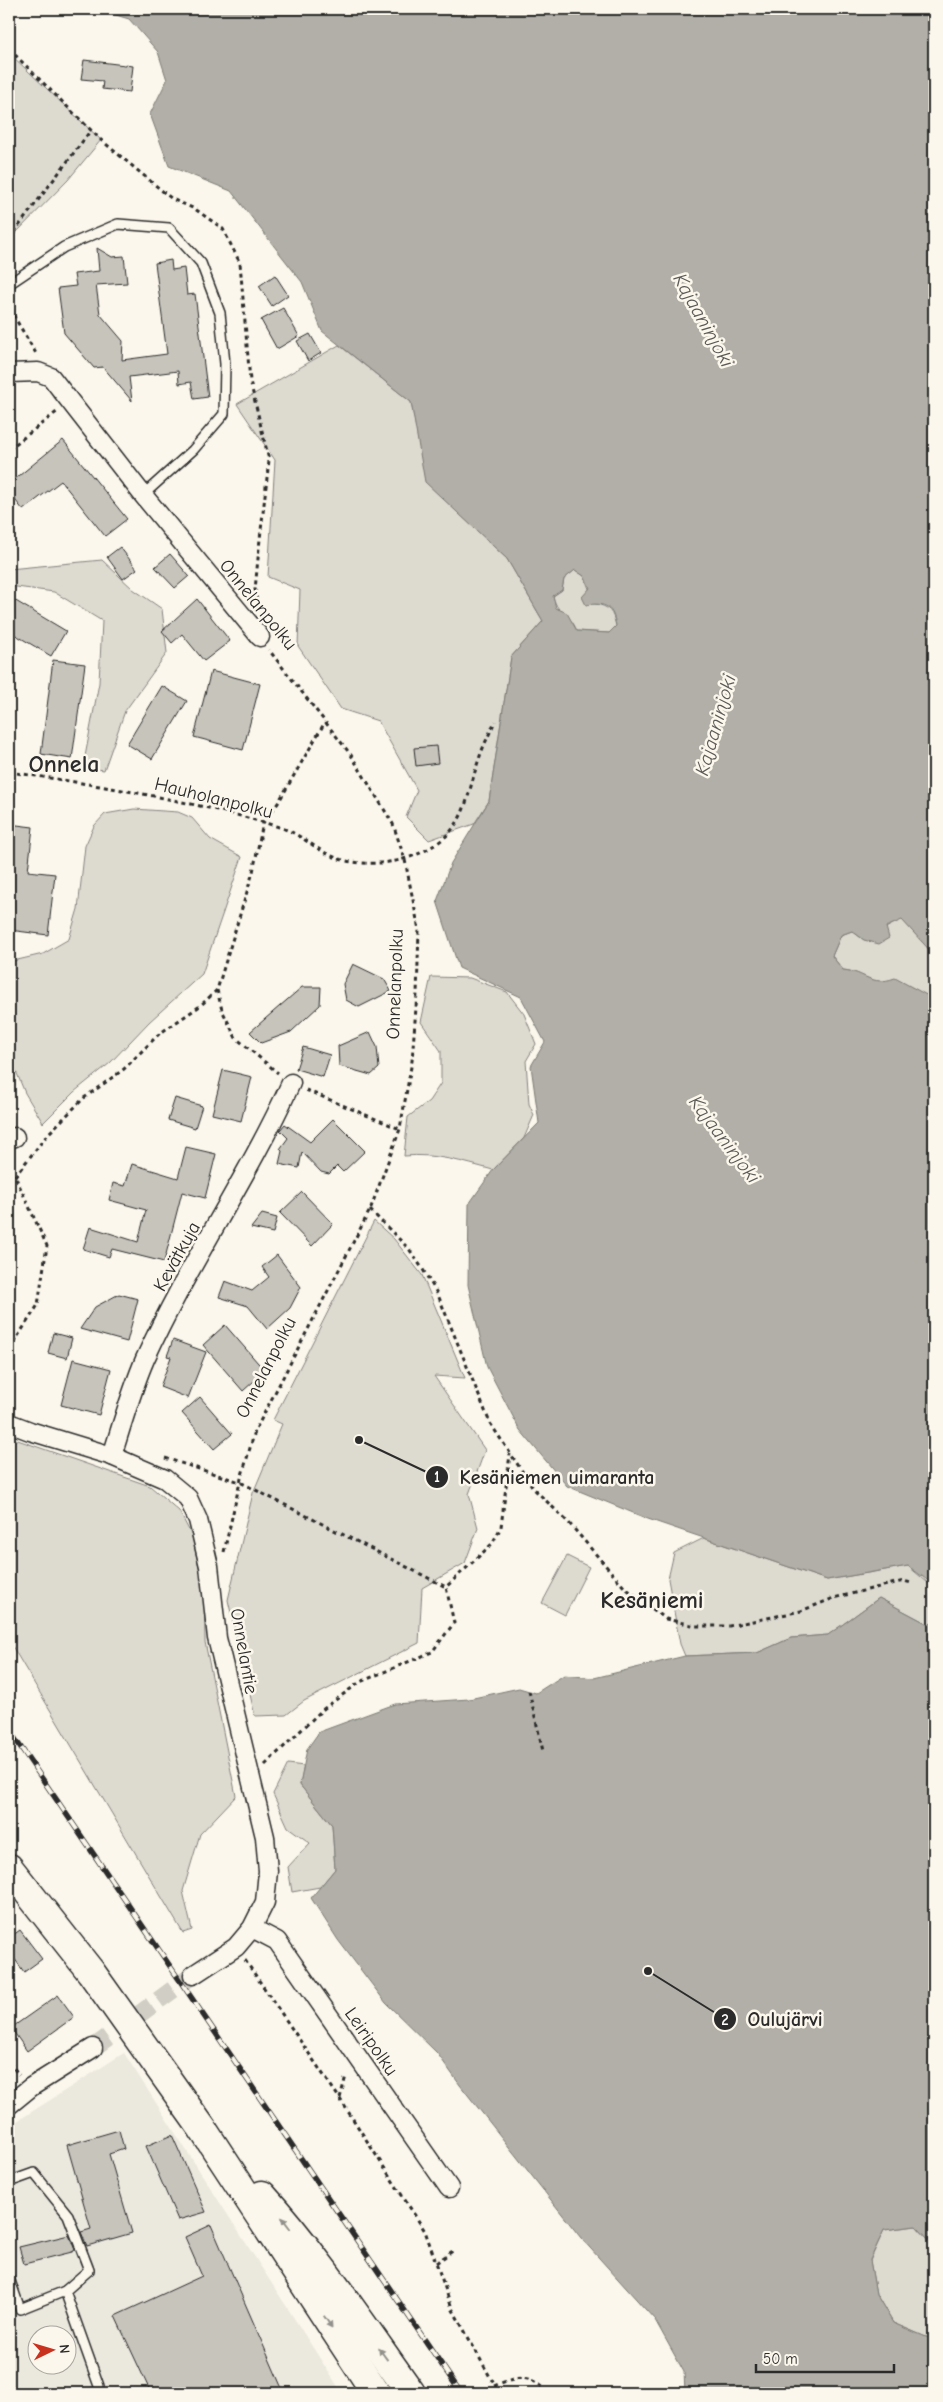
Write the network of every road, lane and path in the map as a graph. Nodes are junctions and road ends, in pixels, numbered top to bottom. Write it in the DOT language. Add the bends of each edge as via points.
graph roads {
  1 [pos="9,49"];
  2 [pos="9,239"];
  3 [pos="9,284"];
  4 [pos="9,308"];
  5 [pos="11,317"];
  6 [pos="9,372"];
  7 [pos="51,377"];
  8 [pos="70,402"];
  9 [pos="9,449"];
  10 [pos="143,495"];
  11 [pos="260,638"];
  12 [pos="495,721"];
  13 [pos="325,722"];
  14 [pos="9,772"];
  15 [pos="263,823"];
  16 [pos="405,860"];
  17 [pos="291,1083"];
  18 [pos="15,1176"];
  19 [pos="9,1177"];
  20 [pos="370,1210"];
  21 [pos="9,1350"];
  22 [pos="9,1423"];
  23 [pos="510,1453"];
  24 [pos="112,1456"];
  25 [pos="240,1482"];
  26 [pos="222,1558"];
  27 [pos="911,1583"];
  28 [pos="446,1587"];
  29 [pos="529,1691"];
  30 [pos="543,1751"];
  31 [pos="252,1785"];
  32 [pos="9,1868"];
  33 [pos="252,1928"];
  34 [pos="236,1947"];
  35 [pos="192,1975"];
  36 [pos="93,2048"];
  37 [pos="14,2070"];
  38 [pos="9,2074"];
  39 [pos="346,2076"];
  40 [pos="340,2098"];
  41 [pos="9,2106"];
  42 [pos="202,2128"];
  43 [pos="9,2182"];
  44 [pos="448,2188"];
  45 [pos="454,2250"];
  46 [pos="436,2263"];
  47 [pos="9,2278"];
  48 [pos="65,2291"];
  49 [pos="100,2386"];
  50 [pos="494,2386"];
  51 [pos="376,2393"];
  52 [pos="411,2393"];
  53 [pos="499,2393"];
  54 [pos="549,2393"];
  1 -- 2 [label="path" via="91,130"];
  3 -- 10 [label="lane" via="64,247 118,224 169,228 201,263 220,312 225,364 224,414 193,450"];
  4 -- 5 [label="path"];
  5 -- 7 [label="path"];
  6 -- 7 [label="street" via="38,372"];
  7 -- 8 [label="street, Onnelanpolku"];
  8 -- 9 [label="path"];
  8 -- 10 [label="street, Onnelanpolku"];
  10 -- 11 [label="street, Onnelanpolku"];
  11 -- 13 [label="path, Onnelanpolku"];
  12 -- 16 [label="path, Hauholanpolku" via="479,759 462,816 437,844"];
  13 -- 15 [label="path"];
  13 -- 16 [label="path, Onnelanpolku" via="375,790 393,824"];
  14 -- 15 [label="path, Hauholanpolku" via="110,787 204,806"];
  15 -- 16 [label="path, Hauholanpolku" via="282,828 332,858 377,864"];
  15 -- 18 [label="path" via="253,872 216,990 200,1006 160,1034 124,1069 84,1098 48,1134"];
  16 -- 20 [label="path, Onnelanpolku" via="419,930 412,1061 400,1129"];
  17 -- 24 [label="street, Kevätkuja" via="270,1130 180,1289 144,1361"];
  18 -- 19 [label="path"];
  18 -- 21 [label="path" via="47,1246 38,1305"];
  20 -- 23 [label="path" via="409,1249 438,1295 490,1423"];
  20 -- 25 [label="path, Onnelanpolku" via="255,1431"];
  22 -- 24 [label="street, Onnelantie"];
  23 -- 27 [label="path" via="534,1489 569,1523 624,1587 666,1619 696,1626 729,1626 801,1611 834,1598 904,1581"];
  23 -- 28 [label="path" via="501,1527 492,1544"];
  24 -- 31 [label="street, Onnelantie" via="164,1479 188,1498 198,1520 209,1566 217,1638"];
  25 -- 26 [label="path, Onnelanpolku"];
  25 -- 28 [label="path"];
  28 -- 31 [label="path" via="454,1623 432,1652 369,1677 322,1710 269,1760"];
  29 -- 30 [label="path"];
  31 -- 33 [label="street, Onnelantie" via="265,1837 268,1871 265,1902"];
  32 -- 42 [label="highway" via="91,1972"];
  33 -- 34 [label="street, Onnelantie"];
  33 -- 44 [label="street, Leiripolku" via="277,1941"];
  34 -- 35 [label="street, Onnelantie"];
  34 -- 40 [label="path"];
  36 -- 41 [label="street" via="32,2087"];
  37 -- 38 [label="path"];
  39 -- 40 [label="path"];
  40 -- 46 [label="path" via="425,2231"];
  42 -- 51 [label="highway, one-way"];
  52 -- 42 [label="highway, one-way" via="280,2215"];
  43 -- 48 [label="lane" via="34,2174 68,2215 89,2270"];
  45 -- 46 [label="path"];
  46 -- 50 [label="path" via="452,2308"];
  47 -- 48 [label="lane" via="20,2309"];
  48 -- 49 [label="lane"];
  50 -- 53 [label="path"];
  50 -- 54 [label="path" via="520,2377 537,2382"];
}
